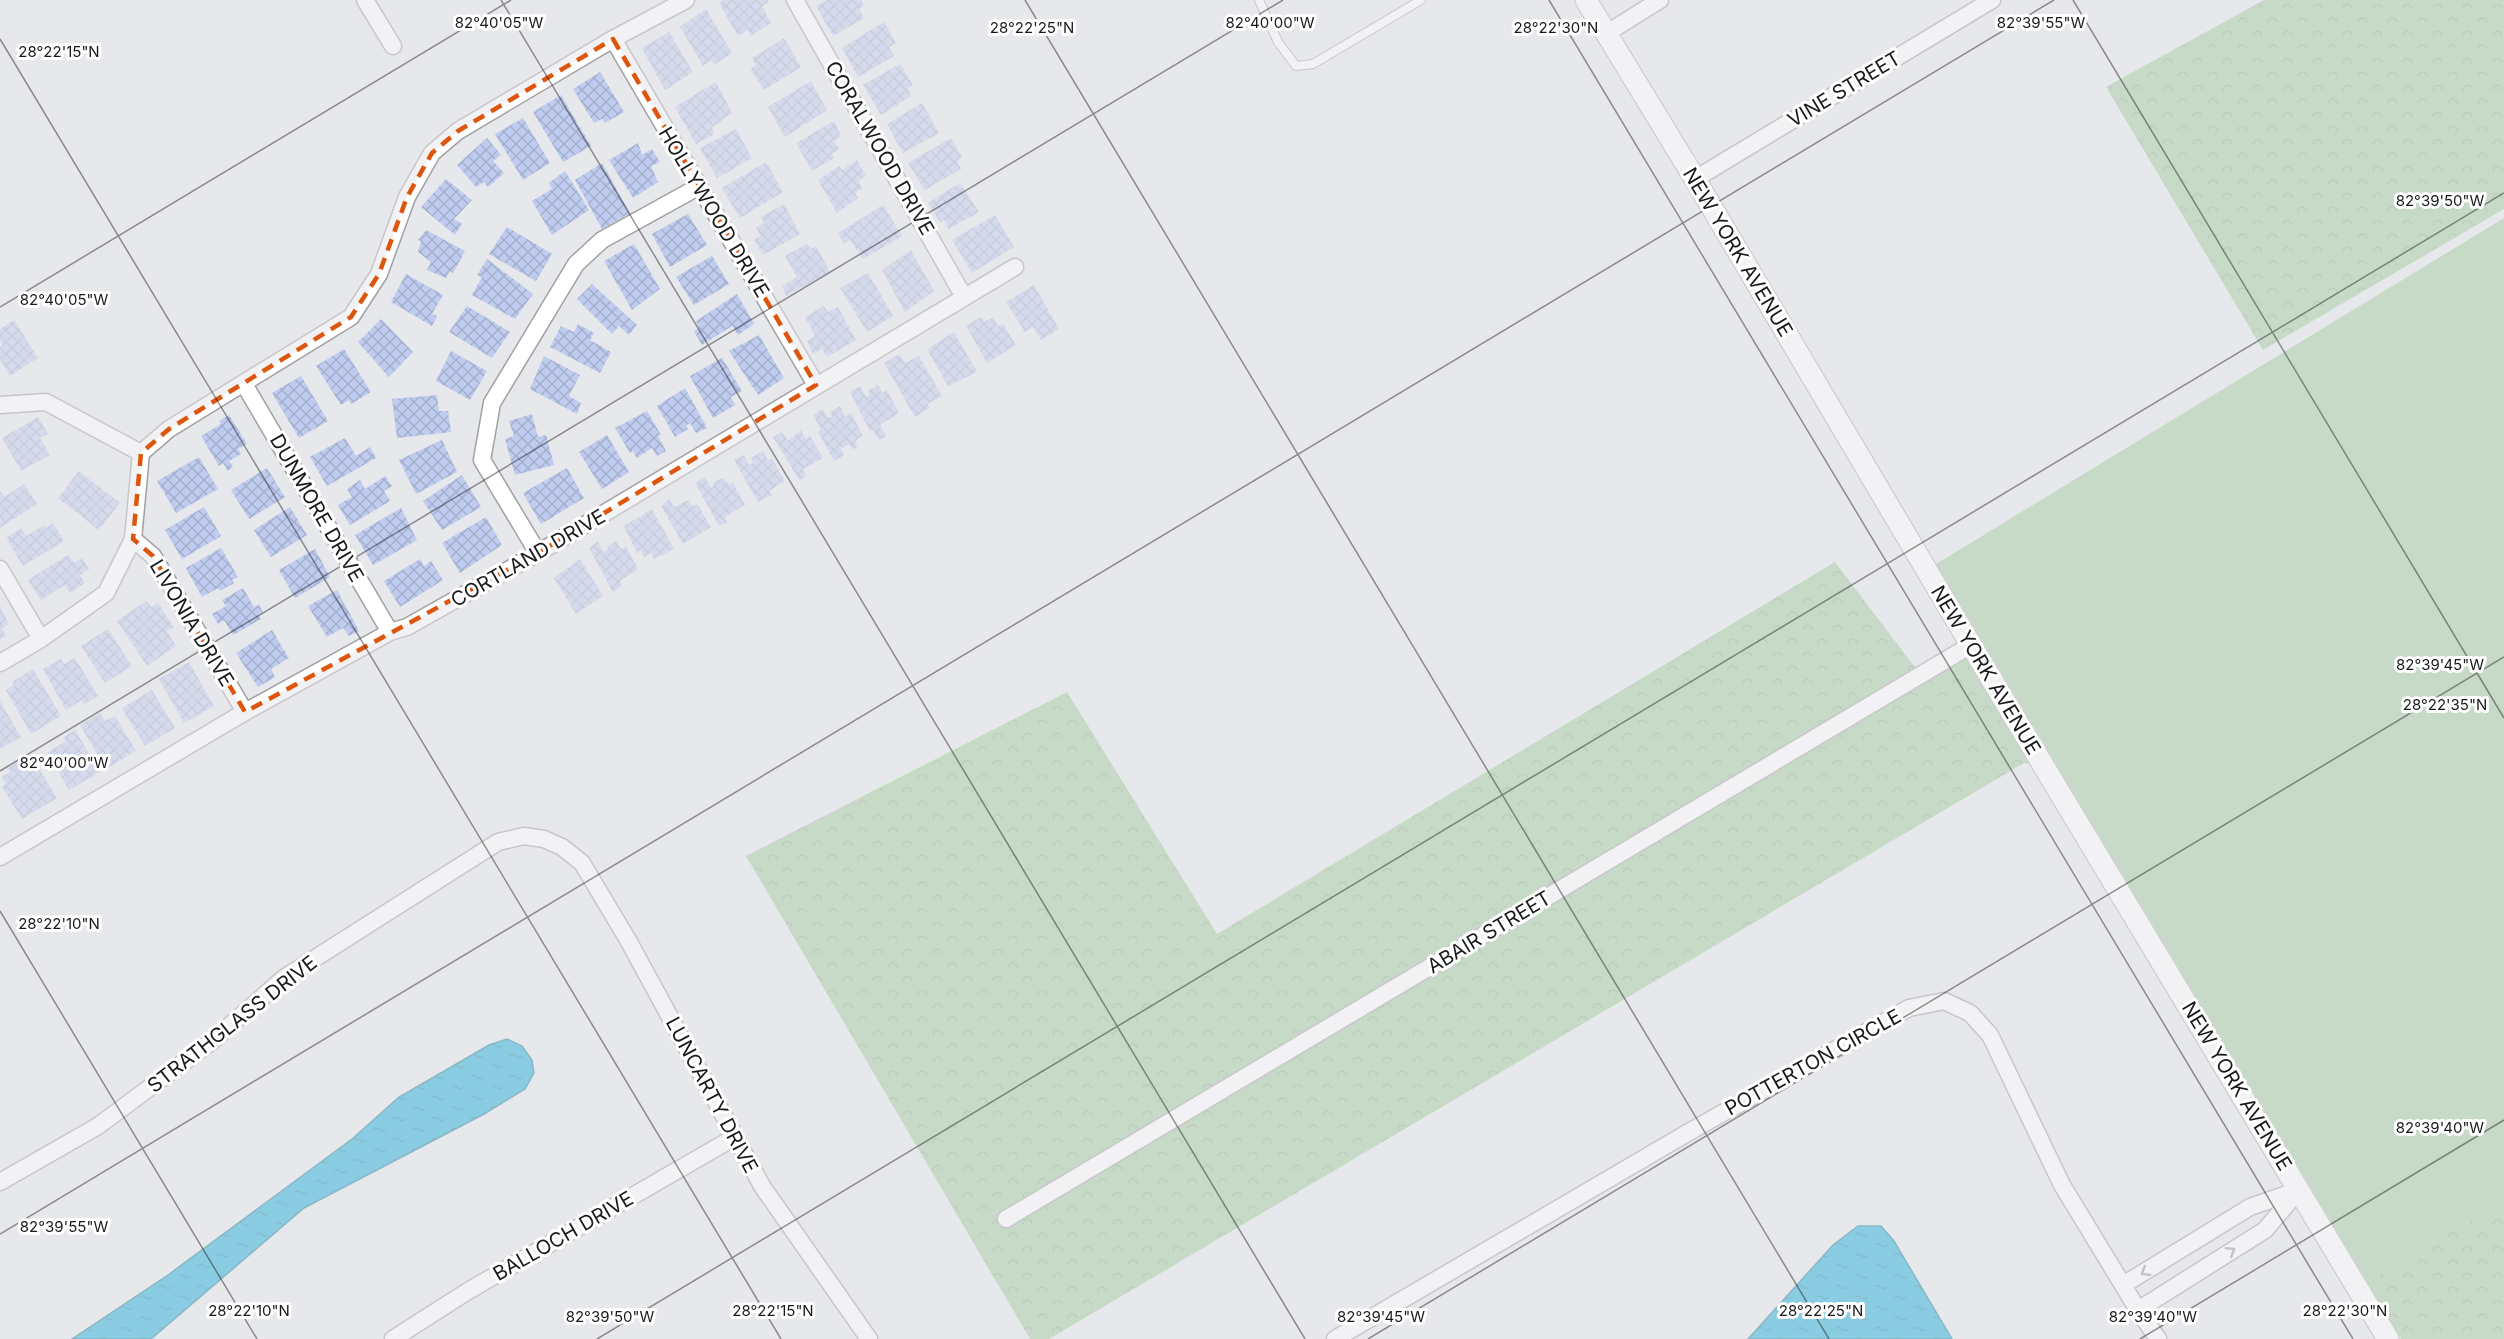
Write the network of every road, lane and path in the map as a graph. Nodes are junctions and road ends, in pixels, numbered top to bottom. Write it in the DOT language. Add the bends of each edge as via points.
graph roads {
  1 [pos="365,0"];
  2 [pos="686,0"];
  3 [pos="795,0"];
  4 [pos="1259,0"];
  5 [pos="1421,0"];
  6 [pos="1586,0"];
  7 [pos="1660,0"];
  8 [pos="1992,0"];
  9 [pos="1606,33"];
  10 [pos="613,39"];
  11 [pos="393,46"];
  12 [pos="1695,179"];
  13 [pos="698,187"];
  14 [pos="1015,267"];
  15 [pos="964,297"];
  16 [pos="244,384"];
  17 [pos="816,385"];
  18 [pos="0,405"];
  19 [pos="141,453"];
  20 [pos="134,539"];
  21 [pos="538,553"];
  22 [pos="0,569"];
  23 [pos="390,632"];
  24 [pos="41,639"];
  25 [pos="1971,645"];
  26 [pos="0,663"];
  27 [pos="245,712"];
  28 [pos="562,847"];
  29 [pos="0,857"];
  30 [pos="735,1137"];
  31 [pos="0,1182"];
  32 [pos="2299,1190"];
  33 [pos="1006,1219"];
  34 [pos="2188,1245"];
  35 [pos="2203,1269"];
  36 [pos="2123,1285"];
  37 [pos="2138,1310"];
  38 [pos="393,1339"];
  39 [pos="869,1339"];
  40 [pos="1335,1339"];
  41 [pos="2158,1339"];
  42 [pos="2388,1339"];
  1 -- 11 [label="street"];
  2 -- 10 [label="street"];
  3 -- 15 [label="street, CORALWOOD DRIVE"];
  4 -- 5 [label="lane" via="1278,42 1296,66 1313,64"];
  6 -- 9 [label="street, NEW YORK AVENUE"];
  7 -- 9 [label="street"];
  8 -- 12 [label="street, VINE STREET"];
  9 -- 12 [label="street, NEW YORK AVENUE"];
  10 -- 13 [label="street, HOLLYWOOD DRIVE"];
  10 -- 16 [label="street" via="458,131 432,153 407,197 379,274 351,317"];
  12 -- 25 [label="street, NEW YORK AVENUE"];
  13 -- 17 [label="street, HOLLYWOOD DRIVE"];
  13 -- 21 [label="street" via="602,240 576,264 492,402 482,460"];
  14 -- 15 [label="street, CORTLAND DRIVE"];
  15 -- 17 [label="street, CORTLAND DRIVE"];
  16 -- 19 [label="street" via="169,429"];
  16 -- 23 [label="street, DUNMORE DRIVE"];
  17 -- 21 [label="street, CORTLAND DRIVE"];
  18 -- 19 [label="street" via="46,402"];
  19 -- 20 [label="street"];
  20 -- 24 [label="street" via="106,593"];
  20 -- 27 [label="street, LIVONIA DRIVE" via="153,556"];
  21 -- 23 [label="street, CORTLAND DRIVE" via="407,627"];
  22 -- 24 [label="street"];
  23 -- 27 [label="street, CORTLAND DRIVE"];
  24 -- 26 [label="street"];
  25 -- 32 [label="street, NEW YORK AVENUE"];
  25 -- 33 [label="street, ABAIR STREET"];
  27 -- 29 [label="street, CORTLAND DRIVE"];
  28 -- 30 [label="street, LUNCARTY DRIVE" via="582,863"];
  28 -- 31 [label="street, STRATHGLASS DRIVE" via="524,836 498,842 284,978 211,1042 98,1126"];
  30 -- 38 [label="street, BALLOCH DRIVE" via="468,1291"];
  30 -- 39 [label="street, LUNCARTY DRIVE" via="762,1186"];
  32 -- 34 [label="street" via="2250,1207"];
  35 -- 32 [label="street, one-way" via="2265,1230"];
  32 -- 42 [label="street, NEW YORK AVENUE"];
  34 -- 35 [label="street"];
  34 -- 36 [label="street, one-way"];
  35 -- 37 [label="street"];
  36 -- 37 [label="street, POTTERTON CIRCLE"];
  36 -- 40 [label="street, POTTERTON CIRCLE" via="2062,1185 1990,1035 1970,1013 1944,1001 1908,1008"];
  37 -- 41 [label="street, POTTERTON CIRCLE"];
}
